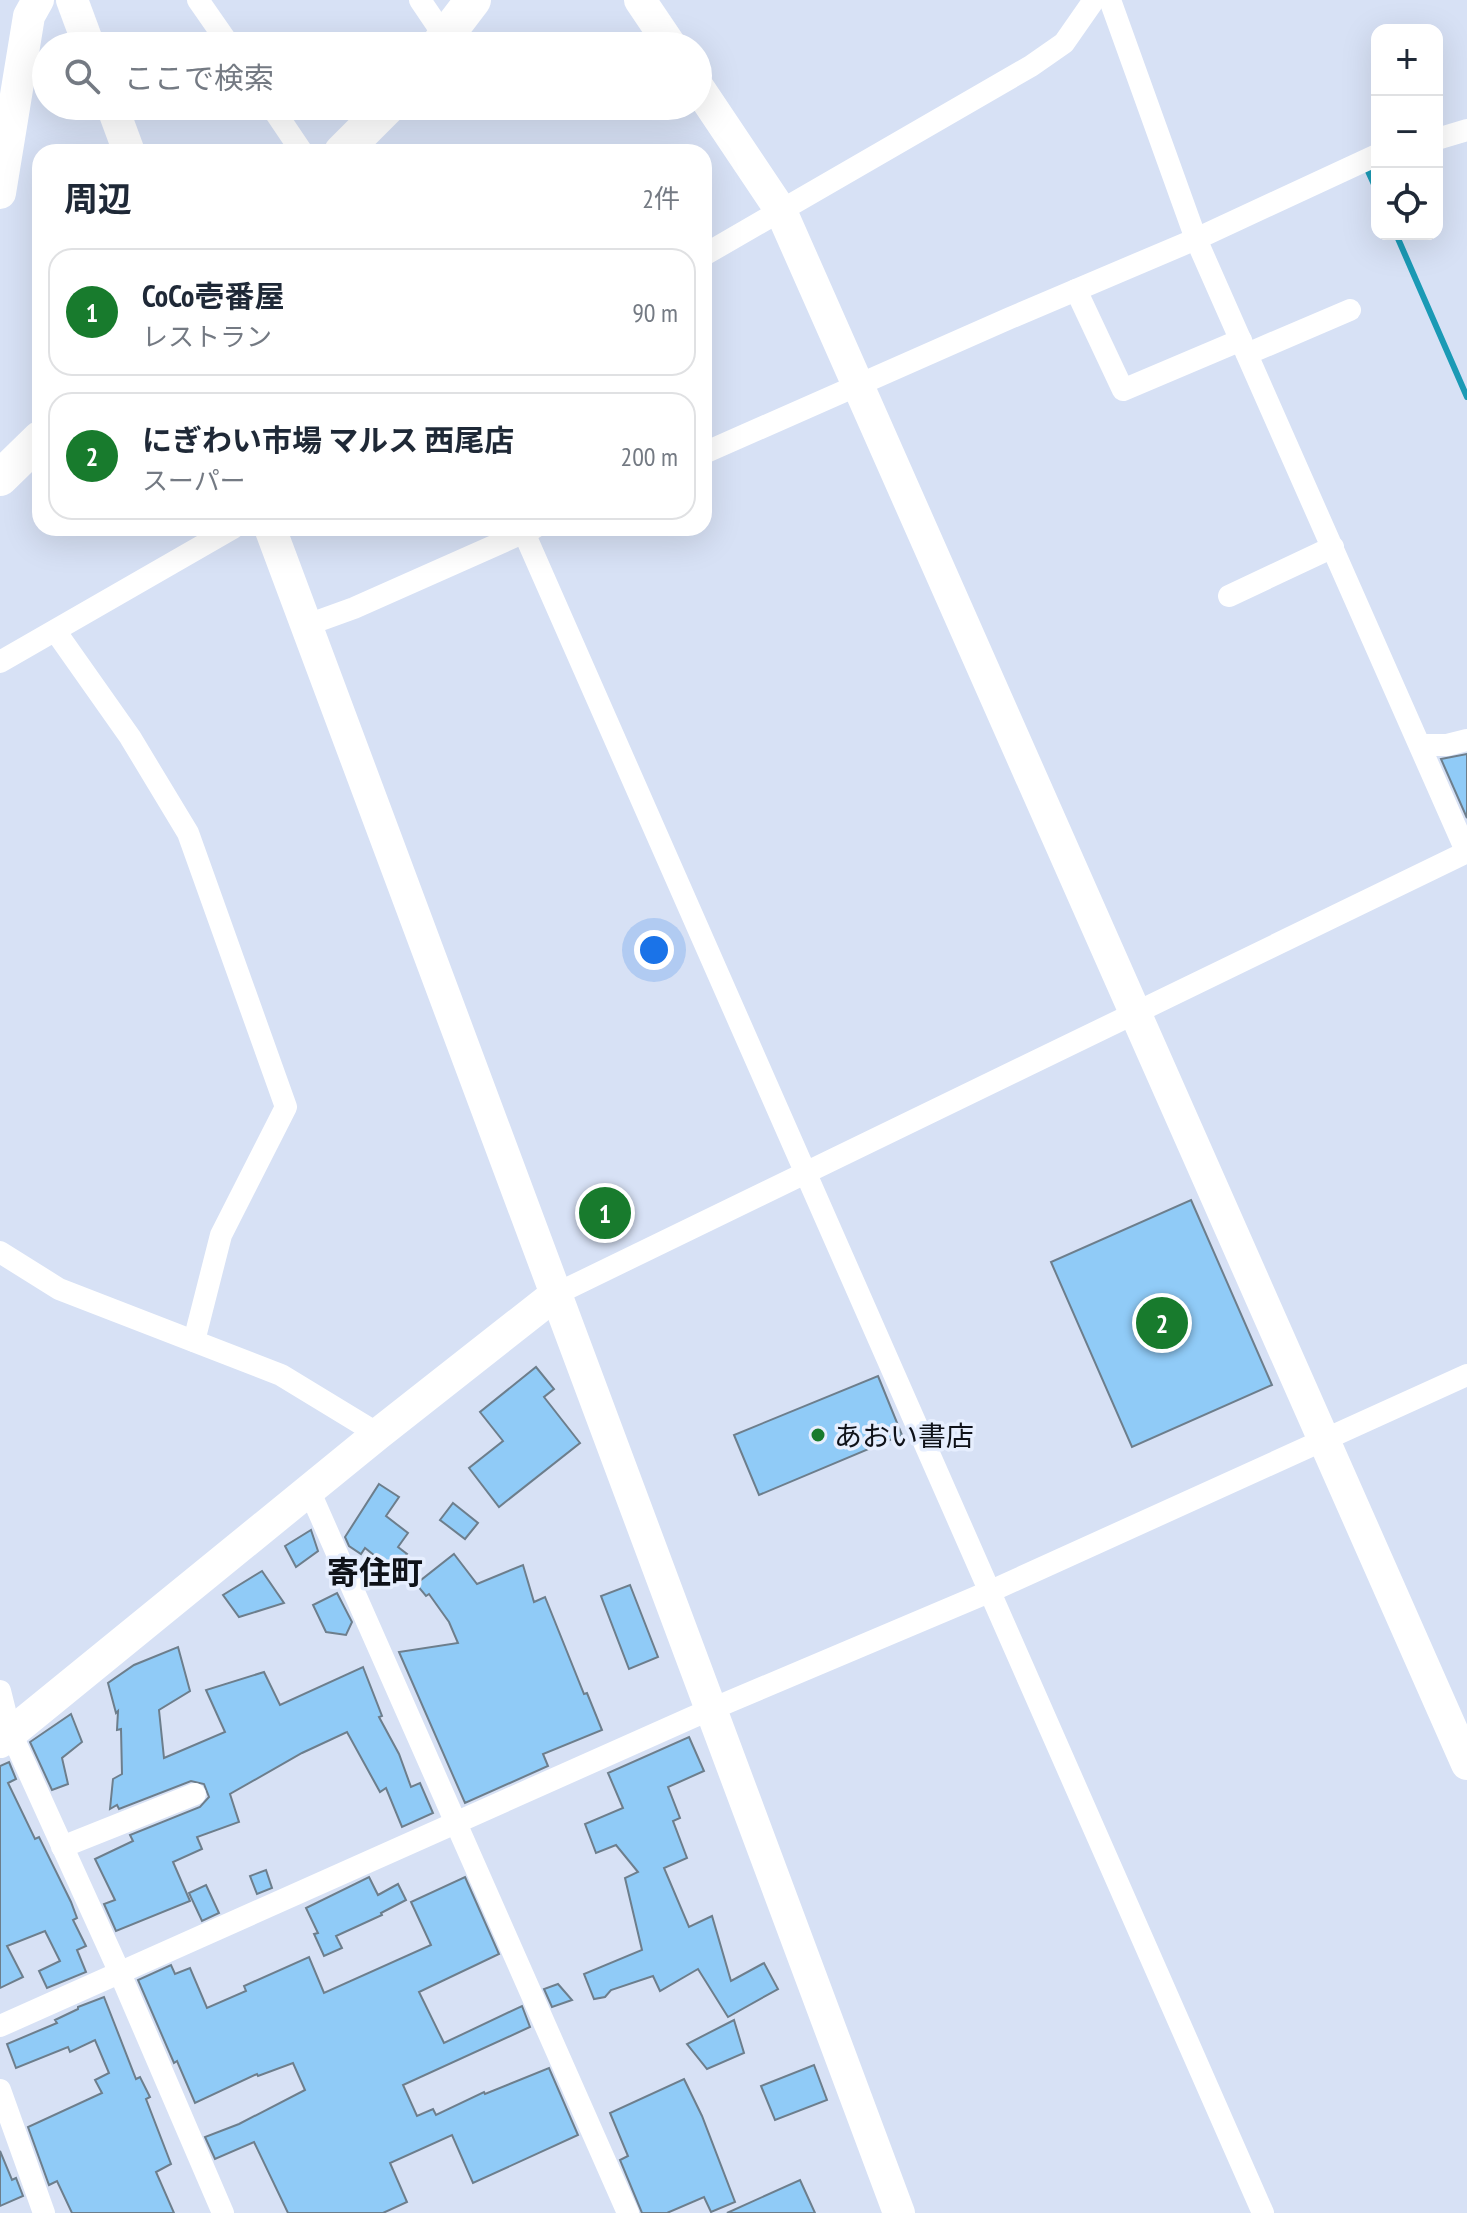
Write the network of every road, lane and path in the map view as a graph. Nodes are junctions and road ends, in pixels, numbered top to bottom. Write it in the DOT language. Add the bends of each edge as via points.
graph roads {
  1 [pos="38,0"];
  2 [pos="72,0"];
  3 [pos="198,0"];
  4 [pos="420,0"];
  5 [pos="473,0"];
  6 [pos="640,0"];
  7 [pos="1094,0"];
  8 [pos="1110,0"];
  9 [pos="84,32"];
  10 [pos="220,32"];
  11 [pos="437,32"];
  12 [pos="449,32"];
  13 [pos="662,32"];
  14 [pos="712,108"];
  15 [pos="117,120"];
  16 [pos="280,120"];
  17 [pos="374,120"];
  18 [pos="1467,130"];
  19 [pos="1443,137"];
  20 [pos="126,144"];
  21 [pos="297,144"];
  22 [pos="350,144"];
  23 [pos="1371,158"];
  24 [pos="0,193"];
  25 [pos="781,211"];
  26 [pos="1196,239"];
  27 [pos="712,250"];
  28 [pos="1076,290"];
  29 [pos="1350,310"];
  30 [pos="1244,347"];
  31 [pos="857,386"];
  32 [pos="32,447"];
  33 [pos="712,449"];
  34 [pos="0,478"];
  35 [pos="219,536"];
  36 [pos="273,536"];
  37 [pos="514,536"];
  38 [pos="530,536"];
  39 [pos="1333,547"];
  40 [pos="1229,596"];
  41 [pos="307,625"];
  42 [pos="56,632"];
  43 [pos="0,662"];
  44 [pos="1467,740"];
  45 [pos="1421,745"];
  46 [pos="1467,853"];
  47 [pos="1133,1013"];
  48 [pos="806,1173"];
  49 [pos="0,1252"];
  50 [pos="556,1294"];
  51 [pos="194,1341"];
  52 [pos="1467,1375"];
  53 [pos="378,1434"];
  54 [pos="1322,1439"];
  55 [pos="309,1490"];
  56 [pos="991,1591"];
  57 [pos="711,1710"];
  58 [pos="3,1715"];
  59 [pos="1467,1764"];
  60 [pos="195,1794"];
  61 [pos="456,1824"];
  62 [pos="62,1847"];
  63 [pos="119,1971"];
  64 [pos="0,2026"];
  65 [pos="0,2090"];
  66 [pos="44,2213"];
  67 [pos="223,2213"];
  68 [pos="628,2213"];
  69 [pos="899,2213"];
  70 [pos="1263,2213"];
  1 -- 24 [label="street" via="29,16"];
  2 -- 9 [label="street"];
  3 -- 10 [label="street"];
  4 -- 11 [label="street"];
  5 -- 12 [label="main road"];
  6 -- 13 [label="street"];
  7 -- 25 [label="street" via="1064,43 1031,66"];
  8 -- 26 [label="street"];
  14 -- 25 [label="street"];
  15 -- 20 [label="street"];
  16 -- 21 [label="street"];
  17 -- 22 [label="main road"];
  18 -- 19 [label="street"];
  23 -- 26 [label="street"];
  25 -- 27 [label="street"];
  25 -- 31 [label="street"];
  26 -- 28 [label="street"];
  26 -- 30 [label="street"];
  28 -- 30 [label="street" via="1123,390"];
  28 -- 31 [label="street"];
  29 -- 30 [label="street"];
  30 -- 39 [label="street"];
  31 -- 33 [label="street"];
  31 -- 47 [label="street"];
  32 -- 34 [label="main road"];
  35 -- 42 [label="street"];
  36 -- 41 [label="street"];
  37 -- 41 [label="street"];
  38 -- 48 [label="street"];
  39 -- 40 [label="street"];
  39 -- 45 [label="street"];
  41 -- 50 [label="street"];
  42 -- 43 [label="street"];
  42 -- 51 [label="street" via="130,737 188,833 286,1107 221,1235"];
  44 -- 45 [label="street"];
  45 -- 46 [label="street"];
  46 -- 47 [label="street"];
  47 -- 48 [label="street"];
  47 -- 54 [label="street"];
  48 -- 50 [label="street"];
  48 -- 56 [label="street"];
  49 -- 51 [label="street" via="59,1289"];
  50 -- 53 [label="street"];
  50 -- 57 [label="street"];
  51 -- 53 [label="street" via="281,1375"];
  52 -- 54 [label="street"];
  53 -- 55 [label="street"];
  54 -- 56 [label="street"];
  54 -- 59 [label="street"];
  55 -- 58 [label="street"];
  55 -- 61 [label="street"];
  56 -- 57 [label="street"];
  56 -- 70 [label="street"];
  57 -- 61 [label="street"];
  57 -- 69 [label="street"];
  58 -- 62 [label="street"];
  60 -- 62 [label="street"];
  61 -- 63 [label="street"];
  61 -- 68 [label="street"];
  62 -- 63 [label="street"];
  63 -- 64 [label="street"];
  63 -- 67 [label="street"];
  65 -- 66 [label="street"];
}
